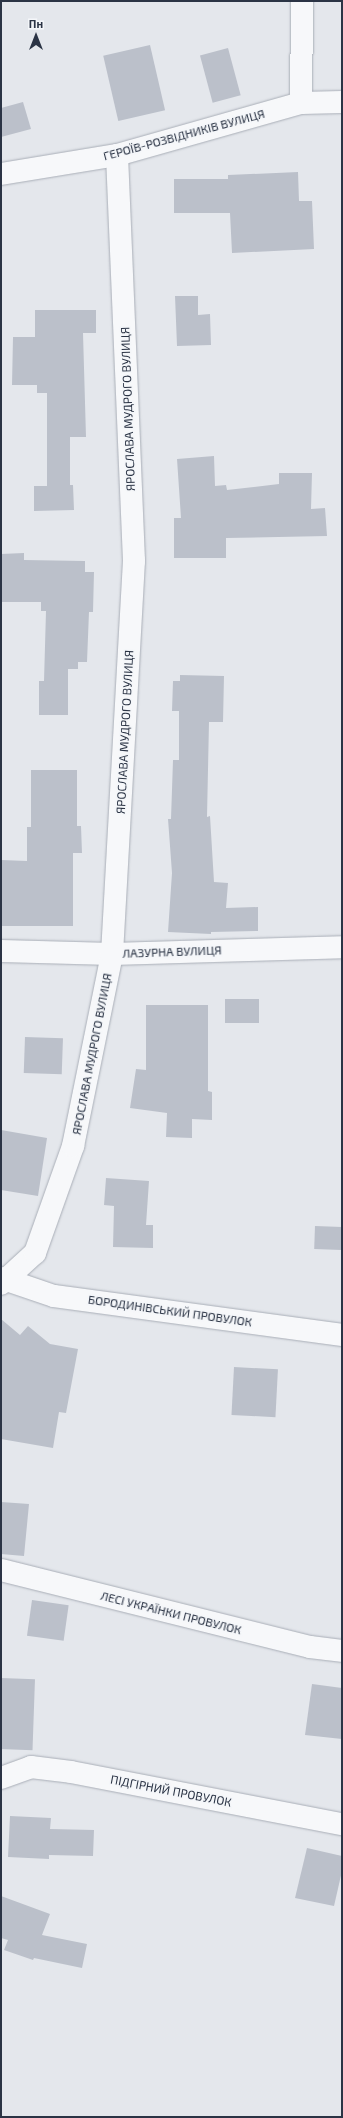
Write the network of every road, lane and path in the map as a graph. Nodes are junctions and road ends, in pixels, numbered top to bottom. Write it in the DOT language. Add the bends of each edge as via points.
graph roads {
  1 [pos="302,1"];
  2 [pos="342,102"];
  3 [pos="301,103"];
  4 [pos="117,155"];
  5 [pos="1,174"];
  6 [pos="342,947"];
  7 [pos="1,951"];
  8 [pos="112,954"];
  9 [pos="3,1281"];
  10 [pos="342,1335"];
  11 [pos="1,1570"];
  12 [pos="342,1651"];
  13 [pos="1,1778"];
  14 [pos="342,1824"];
  1 -- 3 [label="street"];
  2 -- 3 [label="street, ГЕРОЇВ-РОЗВІДНИКІВ ВУЛИЦЯ"];
  3 -- 4 [label="street, ГЕРОЇВ-РОЗВІДНИКІВ ВУЛИЦЯ"];
  4 -- 5 [label="street, ГЕРОЇВ-РОЗВІДНИКІВ ВУЛИЦЯ"];
  4 -- 8 [label="street, ЯРОСЛАВА МУДРОГО ВУЛИЦЯ" via="134,561"];
  6 -- 8 [label="street, ЛАЗУРНА ВУЛИЦЯ"];
  7 -- 8 [label="street, ЛАЗУРНА ВУЛИЦЯ"];
  8 -- 9 [label="street, ЯРОСЛАВА МУДРОГО ВУЛИЦЯ" via="73,1146 35,1253"];
  9 -- 10 [label="street, БОРОДИНІВСЬКИЙ ПРОВУЛОК" via="54,1296"];
  11 -- 12 [label="street, ЛЕСІ УКРАЇНКИ ПРОВУЛОК" via="310,1647"];
  13 -- 14 [label="street, ПІДГІРНИЙ ПРОВУЛОК" via="31,1767"];
}
